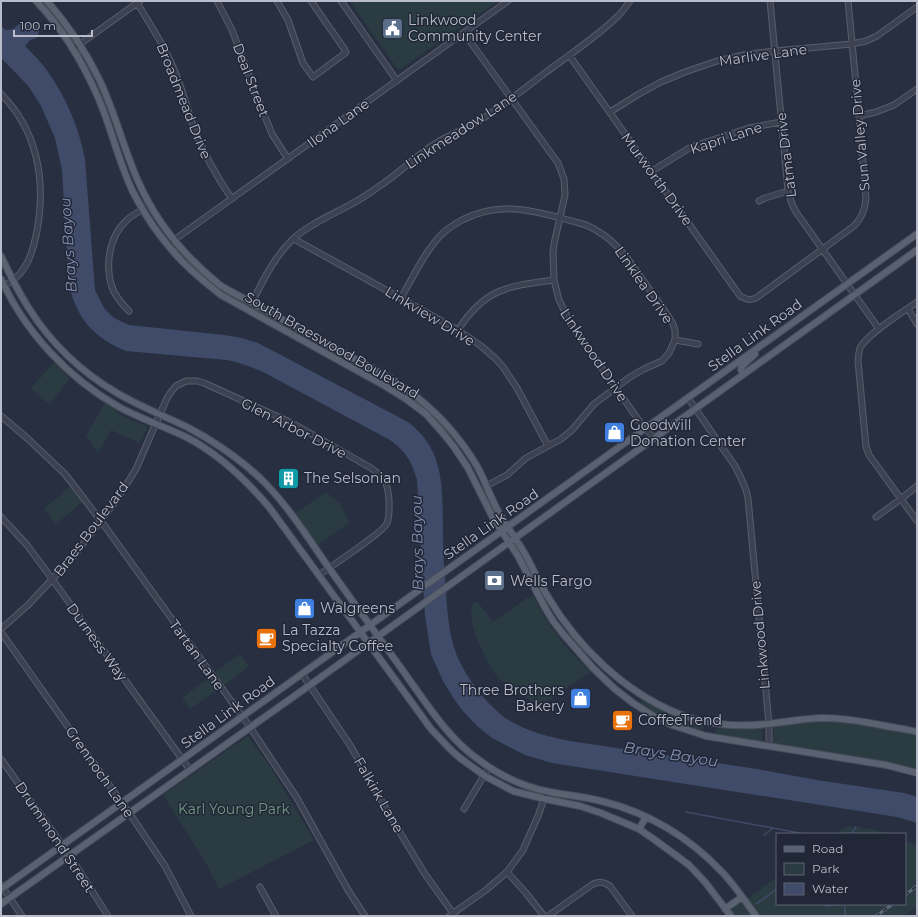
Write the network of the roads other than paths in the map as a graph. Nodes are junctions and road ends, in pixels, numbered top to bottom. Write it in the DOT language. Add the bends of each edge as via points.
graph roads {
  1 [pos="36,1"];
  2 [pos="47,1"];
  3 [pos="217,1"];
  4 [pos="277,1"];
  5 [pos="311,1"];
  6 [pos="341,1"];
  7 [pos="508,1"];
  8 [pos="630,1"];
  9 [pos="770,1"];
  10 [pos="848,1"];
  11 [pos="139,2"];
  12 [pos="917,7"];
  13 [pos="464,33"];
  14 [pos="80,44"];
  15 [pos="852,44"];
  16 [pos="73,49"];
  17 [pos="775,51"];
  18 [pos="569,55"];
  19 [pos="397,80"];
  20 [pos="917,89"];
  21 [pos="1,94"];
  22 [pos="511,98"];
  23 [pos="610,112"];
  24 [pos="859,116"];
  25 [pos="781,122"];
  26 [pos="288,159"];
  27 [pos="652,171"];
  28 [pos="788,191"];
  29 [pos="232,199"];
  30 [pos="759,201"];
  31 [pos="150,205"];
  32 [pos="143,209"];
  33 [pos="560,218"];
  34 [pos="917,234"];
  35 [pos="294,239"];
  36 [pos="174,240"];
  37 [pos="908,240"];
  38 [pos="168,244"];
  39 [pos="822,249"];
  40 [pos="917,251"];
  41 [pos="1,256"];
  42 [pos="1,279"];
  43 [pos="554,280"];
  44 [pos="13,281"];
  45 [pos="847,284"];
  46 [pos="3,287"];
  47 [pos="854,295"];
  48 [pos="400,298"];
  49 [pos="748,300"];
  50 [pos="917,302"];
  51 [pos="252,303"];
  52 [pos="908,309"];
  53 [pos="248,310"];
  54 [pos="129,311"];
  55 [pos="917,324"];
  56 [pos="458,330"];
  57 [pos="879,330"];
  58 [pos="675,340"];
  59 [pos="698,344"];
  60 [pos="764,344"];
  61 [pos="65,354"];
  62 [pos="58,360"];
  63 [pos="744,374"];
  64 [pos="615,388"];
  65 [pos="688,398"];
  66 [pos="695,409"];
  67 [pos="160,414"];
  68 [pos="1,416"];
  69 [pos="156,424"];
  70 [pos="645,429"];
  71 [pos="654,438"];
  72 [pos="548,446"];
  73 [pos="238,459"];
  74 [pos="601,460"];
  75 [pos="609,470"];
  76 [pos="235,471"];
  77 [pos="486,486"];
  78 [pos="917,486"];
  79 [pos="901,499"];
  80 [pos="1,517"];
  81 [pos="876,517"];
  82 [pos="101,521"];
  83 [pos="917,521"];
  84 [pos="507,527"];
  85 [pos="501,531"];
  86 [pos="514,538"];
  87 [pos="508,542"];
  88 [pos="329,568"];
  89 [pos="319,575"];
  90 [pos="52,580"];
  91 [pos="539,582"];
  92 [pos="532,584"];
  93 [pos="370,625"];
  94 [pos="1,629"];
  95 [pos="1,632"];
  96 [pos="360,632"];
  97 [pos="378,636"];
  98 [pos="579,640"];
  99 [pos="367,643"];
  100 [pos="572,645"];
  101 [pos="302,674"];
  102 [pos="310,685"];
  103 [pos="639,693"];
  104 [pos="633,703"];
  105 [pos="429,707"];
  106 [pos="420,714"];
  107 [pos="242,717"];
  108 [pos="709,722"];
  109 [pos="769,724"];
  110 [pos="250,728"];
  111 [pos="917,732"];
  112 [pos="706,736"];
  113 [pos="769,746"];
  114 [pos="1,759"];
  115 [pos="182,760"];
  116 [pos="489,767"];
  117 [pos="190,770"];
  118 [pos="917,773"];
  119 [pos="485,776"];
  120 [pos="547,791"];
  121 [pos="545,799"];
  122 [pos="122,802"];
  123 [pos="464,808"];
  124 [pos="130,813"];
  125 [pos="646,817"];
  126 [pos="639,829"];
  127 [pos="62,845"];
  128 [pos="70,856"];
  129 [pos="508,872"];
  130 [pos="2,887"];
  131 [pos="260,887"];
  132 [pos="742,897"];
  133 [pos="10,898"];
  134 [pos="1,904"];
  135 [pos="725,909"];
  136 [pos="452,915"];
  137 [pos="22,916"];
  138 [pos="108,916"];
  139 [pos="191,916"];
  140 [pos="276,916"];
  141 [pos="365,916"];
  142 [pos="544,916"];
  143 [pos="548,916"];
  144 [pos="632,916"];
  145 [pos="731,916"];
  146 [pos="756,916"];
  1 -- 16 [label="main road, South Braeswood Boulevard"];
  2 -- 14 [label="main road, South Braeswood Boulevard"];
  3 -- 26 [label="street, Deal Street" via="232,30 272,134"];
  4 -- 5 [label="street" via="288,20 303,63 313,77 346,52"];
  6 -- 19 [label="street"];
  7 -- 13 [label="street, Ilona Lane"];
  8 -- 18 [label="street, Linkmeadow Lane" via="598,34"];
  9 -- 17 [label="street, Latma Drive"];
  10 -- 15 [label="street, Sun Valley Drive"];
  11 -- 14 [label="street"];
  11 -- 29 [label="street, Broadmead Drive" via="173,67 206,156"];
  12 -- 15 [label="street, Marlive Lane" via="877,36"];
  13 -- 19 [label="street, Ilona Lane"];
  13 -- 22 [label="street, Linkwood Drive"];
  14 -- 16 [label="street"];
  14 -- 31 [label="main road, South Braeswood Boulevard" via="106,95"];
  15 -- 17 [label="street, Marlive Lane"];
  15 -- 24 [label="street, Sun Valley Drive"];
  16 -- 32 [label="main road, South Braeswood Boulevard" via="86,70 128,179"];
  17 -- 23 [label="street, Marlive Lane" via="717,61 685,72 639,94"];
  17 -- 25 [label="street, Latma Drive"];
  18 -- 22 [label="street, Linkmeadow Lane"];
  18 -- 23 [label="street, Murworth Drive"];
  19 -- 26 [label="street, Ilona Lane"];
  20 -- 24 [label="street" via="894,105"];
  21 -- 44 [label="street" via="28,132 35,152 40,185 40,211 32,254"];
  22 -- 33 [label="street, Linkwood Drive" via="562,172 565,194"];
  22 -- 35 [label="street, Linkmeadow Lane" via="480,120 437,143 358,201 327,217"];
  23 -- 27 [label="street, Murworth Drive"];
  24 -- 39 [label="street, Sun Valley Drive" via="865,208 854,226"];
  25 -- 27 [label="street, Kapri Lane" via="749,128 692,147"];
  25 -- 28 [label="street, Latma Drive"];
  26 -- 29 [label="street, Ilona Lane"];
  27 -- 49 [label="street, Murworth Drive" via="740,296"];
  28 -- 30 [label="street"];
  28 -- 39 [label="street, Latma Drive" via="796,212"];
  29 -- 36 [label="street, Ilona Lane"];
  31 -- 32 [label="street"];
  31 -- 36 [label="main road, South Braeswood Boulevard"];
  32 -- 38 [label="main road, South Braeswood Boulevard"];
  32 -- 54 [label="street" via="122,226 115,236 110,254 109,275 112,285 118,298"];
  33 -- 43 [label="street, Linkwood Drive" via="553,253"];
  33 -- 48 [label="street, Linklea Drive" via="525,210 499,209 473,215 443,233"];
  33 -- 58 [label="street, Linklea Drive" via="596,229 611,240 670,319 675,330"];
  34 -- 37 [label="main road, Stella Link Road"];
  35 -- 48 [label="street, Linkview Drive"];
  35 -- 51 [label="street, Linkmeadow Lane" via="274,262"];
  36 -- 38 [label="street, Ilona Lane"];
  36 -- 51 [label="main road, South Braeswood Boulevard" via="220,285"];
  37 -- 40 [label="main road"];
  37 -- 45 [label="main road, Stella Link Road"];
  38 -- 53 [label="main road, South Braeswood Boulevard" via="180,260 205,282 221,295"];
  39 -- 45 [label="street, Latma Drive"];
  39 -- 49 [label="street, Sun Valley Drive" via="756,298"];
  40 -- 47 [label="main road, Stella Link Road"];
  41 -- 44 [label="main road"];
  42 -- 46 [label="main road"];
  43 -- 56 [label="street" via="514,286 494,293 478,305"];
  43 -- 64 [label="street, Linkwood Drive" via="559,300 570,324"];
  44 -- 46 [label="street"];
  44 -- 61 [label="main road" via="41,326"];
  45 -- 47 [label="street, Latma Drive"];
  45 -- 60 [label="main road, Stella Link Road"];
  46 -- 62 [label="main road" via="20,315"];
  47 -- 57 [label="street, Latma Drive"];
  47 -- 63 [label="main road, Stella Link Road"];
  48 -- 56 [label="street, Linkview Drive"];
  50 -- 52 [label="street"];
  51 -- 53 [label="street, Linkmeadow Lane"];
  51 -- 77 [label="main road, South Braeswood Boulevard" via="408,390 436,413 457,437 470,454"];
  52 -- 55 [label="street"];
  52 -- 57 [label="street"];
  53 -- 85 [label="main road, South Braeswood Boulevard" via="385,386 426,414 468,468"];
  56 -- 72 [label="street, Linkview Drive" via="481,346 509,374"];
  57 -- 79 [label="street" via="864,342 858,361 864,438 869,455"];
  58 -- 59 [label="street"];
  58 -- 64 [label="street" via="662,362 636,373"];
  60 -- 63 [label="main road" via="742,366"];
  60 -- 65 [label="main road, Stella Link Road"];
  61 -- 62 [label="main road"];
  61 -- 67 [label="main road" via="80,368 118,394"];
  62 -- 69 [label="main road" via="102,397"];
  63 -- 66 [label="main road, Stella Link Road"];
  64 -- 70 [label="street, Linkwood Drive"];
  64 -- 72 [label="street" via="594,404 562,439"];
  65 -- 66 [label="street, Linkwood Drive"];
  65 -- 70 [label="main road, Stella Link Road"];
  66 -- 71 [label="main road, Stella Link Road"];
  66 -- 109 [label="street, Linkwood Drive" via="735,466 746,490"];
  67 -- 69 [label="street, Braes Boulevard"];
  67 -- 73 [label="main road" via="189,428"];
  67 -- 88 [label="street, Glen Arbor Drive" via="176,386 186,381 197,381 292,423 381,476 388,491 387,525"];
  68 -- 82 [label="street, Tartan Lane" via="65,474"];
  69 -- 76 [label="main road" via="206,449"];
  69 -- 82 [label="street, Braes Boulevard" via="136,469"];
  70 -- 71 [label="street, Linkwood Drive"];
  70 -- 74 [label="main road, Stella Link Road"];
  71 -- 75 [label="main road, Stella Link Road"];
  72 -- 77 [label="street" via="526,458 507,475"];
  73 -- 76 [label="main road"];
  73 -- 88 [label="main road" via="282,502"];
  74 -- 75 [label="main road"];
  74 -- 84 [label="main road, Stella Link Road"];
  75 -- 86 [label="main road, Stella Link Road"];
  76 -- 89 [label="main road" via="269,507"];
  77 -- 84 [label="main road, South Braeswood Boulevard"];
  78 -- 79 [label="street"];
  79 -- 81 [label="street"];
  79 -- 83 [label="street"];
  80 -- 90 [label="street, Durness Way" via="27,545"];
  82 -- 90 [label="street, Braes Boulevard"];
  82 -- 107 [label="street, Tartan Lane"];
  84 -- 85 [label="main road, Stella Link Road"];
  84 -- 86 [label="main road, South Braeswood Boulevard"];
  85 -- 87 [label="main road, South Braeswood Boulevard"];
  85 -- 93 [label="main road, Stella Link Road"];
  86 -- 87 [label="main road, Stella Link Road"];
  86 -- 91 [label="main road, South Braeswood Boulevard"];
  87 -- 92 [label="main road, South Braeswood Boulevard"];
  87 -- 97 [label="main road, Stella Link Road"];
  88 -- 89 [label="street, Glen Arbor Drive"];
  88 -- 93 [label="main road"];
  89 -- 96 [label="main road"];
  90 -- 94 [label="street, Braes Boulevard"];
  90 -- 115 [label="street, Durness Way"];
  91 -- 92 [label="main road"];
  91 -- 98 [label="main road, South Braeswood Boulevard"];
  92 -- 100 [label="main road, South Braeswood Boulevard" via="553,621"];
  93 -- 96 [label="main road, Stella Link Road"];
  93 -- 97 [label="main road"];
  95 -- 122 [label="street, Grennoch Lane"];
  96 -- 99 [label="main road"];
  96 -- 101 [label="main road, Stella Link Road"];
  97 -- 99 [label="main road, Stella Link Road"];
  97 -- 105 [label="main road"];
  98 -- 100 [label="main road"];
  98 -- 103 [label="main road, South Braeswood Boulevard" via="614,674"];
  99 -- 102 [label="main road, Stella Link Road"];
  99 -- 106 [label="main road"];
  100 -- 104 [label="main road, South Braeswood Boulevard" via="615,689"];
  101 -- 102 [label="street, Falkirk Lane"];
  101 -- 107 [label="main road, Stella Link Road"];
  102 -- 110 [label="main road, Stella Link Road"];
  102 -- 136 [label="street, Falkirk Lane" via="350,745 425,874"];
  103 -- 104 [label="main road"];
  103 -- 108 [label="main road, South Braeswood Boulevard" via="679,714"];
  104 -- 112 [label="main road, South Braeswood Boulevard" via="672,725"];
  105 -- 106 [label="main road"];
  105 -- 116 [label="main road" via="464,748"];
  106 -- 119 [label="main road" via="450,750"];
  107 -- 110 [label="street, Tartan Lane"];
  107 -- 115 [label="main road, Stella Link Road"];
  108 -- 109 [label="main road, South Braeswood Boulevard" via="743,726"];
  108 -- 112 [label="main road"];
  109 -- 111 [label="main road, South Braeswood Boulevard" via="835,718"];
  109 -- 113 [label="street, Linkwood Drive"];
  110 -- 117 [label="main road, Stella Link Road"];
  110 -- 141 [label="street, Tartan Lane" via="297,798"];
  112 -- 113 [label="main road, South Braeswood Boulevard"];
  113 -- 118 [label="main road, South Braeswood Boulevard" via="886,765"];
  114 -- 127 [label="street, Drummond Street"];
  115 -- 117 [label="street, Durness Way"];
  115 -- 122 [label="main road, Stella Link Road"];
  116 -- 119 [label="street"];
  116 -- 120 [label="main road" via="509,779"];
  117 -- 124 [label="main road, Stella Link Road"];
  119 -- 121 [label="main road" via="513,790"];
  119 -- 123 [label="street"];
  120 -- 121 [label="street"];
  120 -- 125 [label="main road" via="602,801"];
  121 -- 126 [label="main road" via="580,806"];
  121 -- 129 [label="street" via="523,850"];
  122 -- 124 [label="street, Grennoch Lane"];
  122 -- 127 [label="main road, Stella Link Road"];
  124 -- 128 [label="main road, Stella Link Road"];
  124 -- 139 [label="street, Grennoch Lane" via="165,866"];
  125 -- 126 [label="main road"];
  125 -- 132 [label="main road" via="674,832 704,855 723,873"];
  126 -- 135 [label="main road" via="688,865 705,882"];
  127 -- 128 [label="street, Drummond Street"];
  127 -- 130 [label="main road, Stella Link Road"];
  128 -- 133 [label="main road, Stella Link Road"];
  128 -- 138 [label="street, Drummond Street"];
  129 -- 136 [label="street"];
  129 -- 142 [label="street"];
  130 -- 133 [label="street"];
  131 -- 140 [label="street"];
  132 -- 135 [label="main road"];
  132 -- 146 [label="main road"];
  133 -- 134 [label="main road, Stella Link Road"];
  133 -- 137 [label="street"];
  135 -- 145 [label="main road"];
  143 -- 144 [label="street" via="593,884 601,882 610,886"];
}
